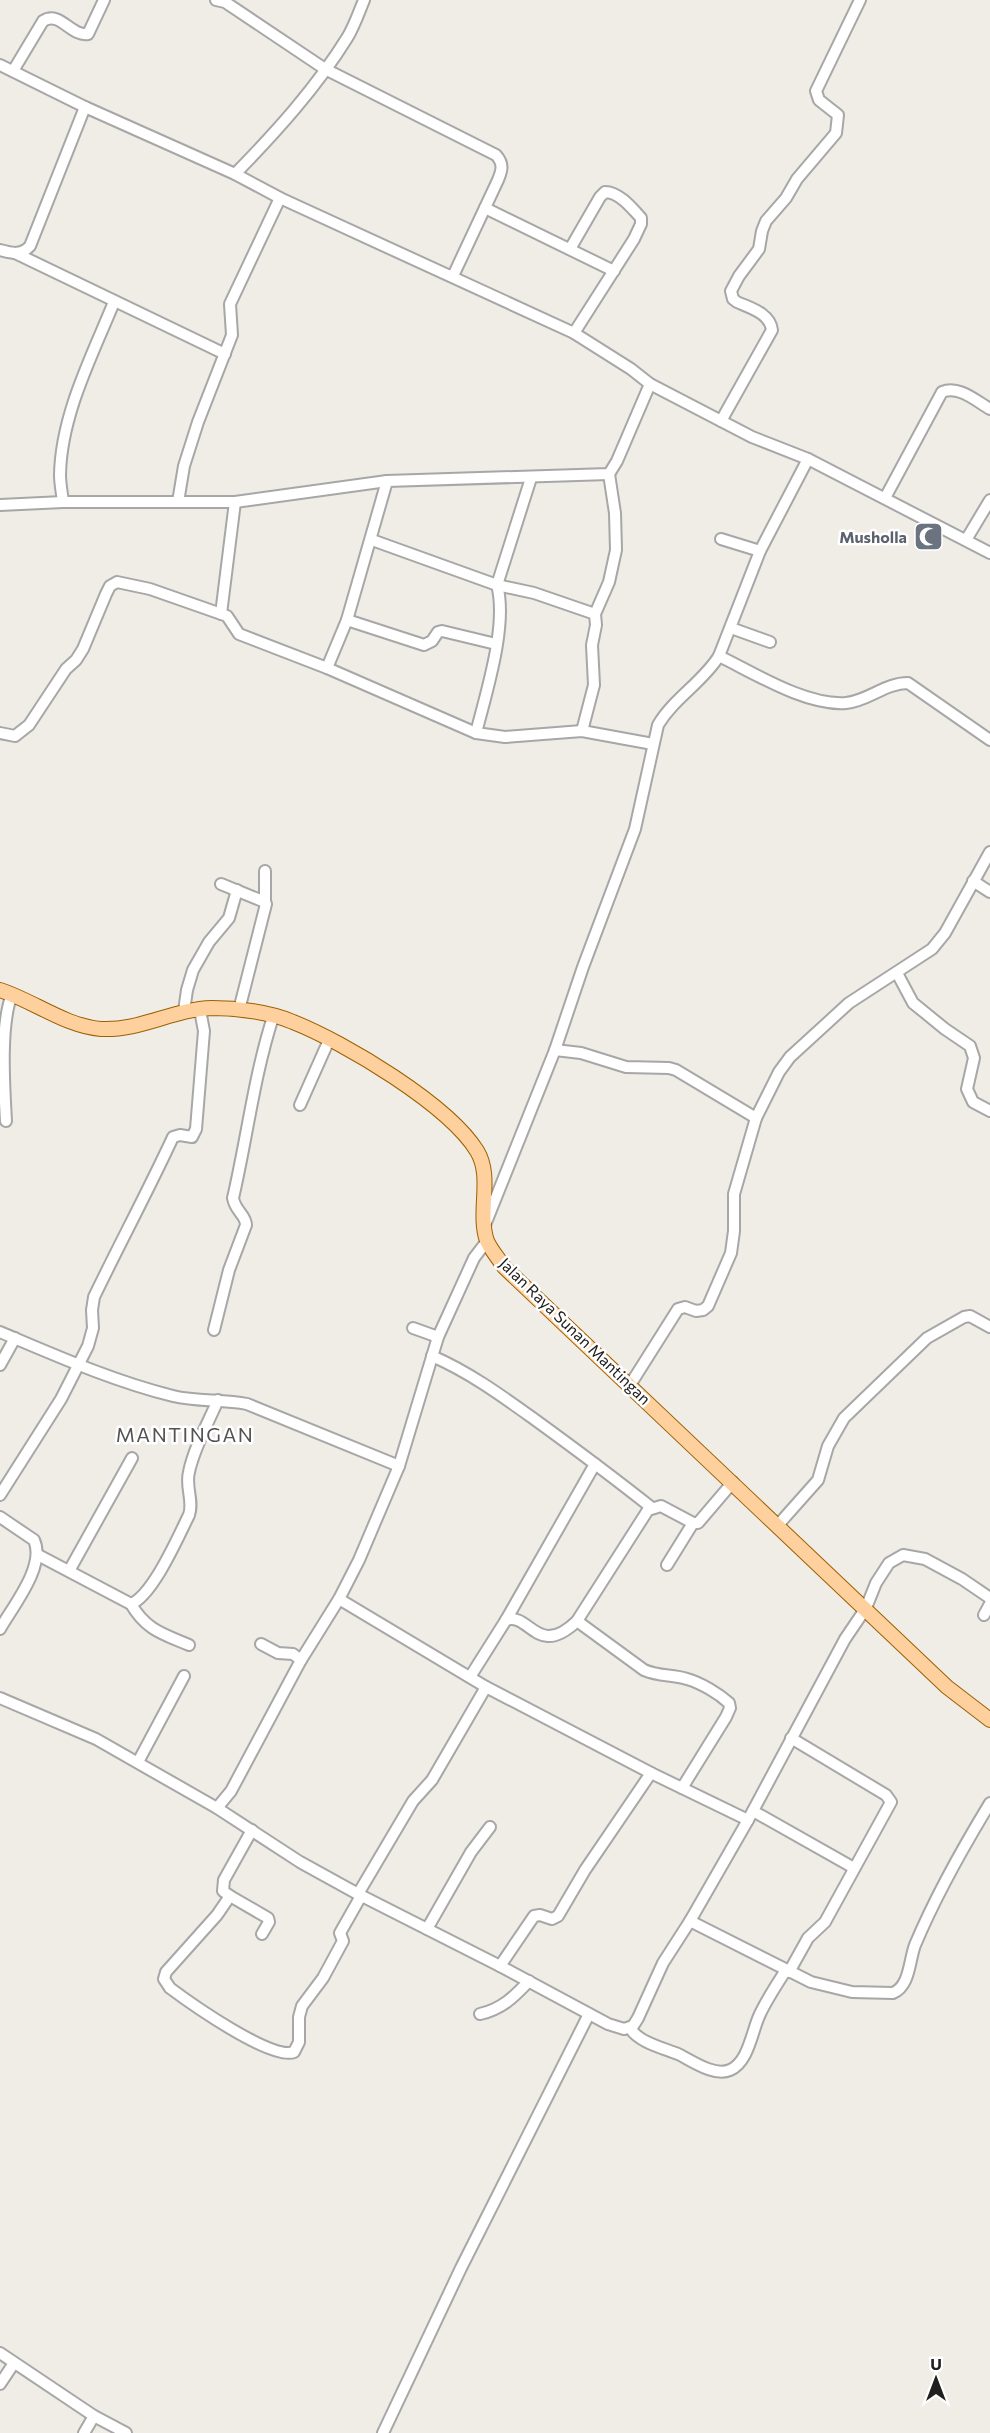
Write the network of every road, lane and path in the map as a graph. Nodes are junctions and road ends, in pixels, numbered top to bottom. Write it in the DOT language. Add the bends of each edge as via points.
graph roads {
  1 [pos="104,0"];
  2 [pos="216,0"];
  3 [pos="364,0"];
  4 [pos="860,0"];
  5 [pos="0,65"];
  6 [pos="325,69"];
  7 [pos="13,71"];
  8 [pos="85,107"];
  9 [pos="235,174"];
  10 [pos="280,198"];
  11 [pos="485,208"];
  12 [pos="570,249"];
  13 [pos="0,250"];
  14 [pos="15,254"];
  15 [pos="614,271"];
  16 [pos="453,276"];
  17 [pos="114,302"];
  18 [pos="574,333"];
  19 [pos="225,354"];
  20 [pos="650,384"];
  21 [pos="990,409"];
  22 [pos="721,421"];
  23 [pos="808,459"];
  24 [pos="609,474"];
  25 [pos="531,478"];
  26 [pos="387,482"];
  27 [pos="885,498"];
  28 [pos="990,500"];
  29 [pos="63,502"];
  30 [pos="178,502"];
  31 [pos="235,502"];
  32 [pos="0,505"];
  33 [pos="722,539"];
  34 [pos="372,540"];
  35 [pos="966,540"];
  36 [pos="760,551"];
  37 [pos="990,553"];
  38 [pos="497,585"];
  39 [pos="221,614"];
  40 [pos="595,614"];
  41 [pos="347,620"];
  42 [pos="731,628"];
  43 [pos="770,642"];
  44 [pos="496,644"];
  45 [pos="719,656"];
  46 [pos="327,668"];
  47 [pos="582,731"];
  48 [pos="0,733"];
  49 [pos="476,733"];
  50 [pos="990,740"];
  51 [pos="653,744"];
  52 [pos="990,852"];
  53 [pos="265,871"];
  54 [pos="973,881"];
  55 [pos="220,884"];
  56 [pos="237,890"];
  57 [pos="990,892"];
  58 [pos="265,902"];
  59 [pos="897,974"];
  60 [pos="7,992"];
  61 [pos="200,1010"];
  62 [pos="239,1010"];
  63 [pos="184,1011"];
  64 [pos="273,1017"];
  65 [pos="329,1040"];
  66 [pos="555,1050"];
  67 [pos="1,1055"];
  68 [pos="300,1106"];
  69 [pos="990,1111"];
  70 [pos="756,1118"];
  71 [pos="6,1120"];
  72 [pos="484,1226"];
  73 [pos="488,1241"];
  74 [pos="990,1326"];
  75 [pos="413,1328"];
  76 [pos="214,1330"];
  77 [pos="0,1332"];
  78 [pos="438,1337"];
  79 [pos="15,1338"];
  80 [pos="432,1356"];
  81 [pos="0,1365"];
  82 [pos="78,1366"];
  83 [pos="630,1386"];
  84 [pos="218,1400"];
  85 [pos="132,1458"];
  86 [pos="595,1464"];
  87 [pos="399,1466"];
  88 [pos="732,1482"];
  89 [pos="0,1495"];
  90 [pos="652,1508"];
  91 [pos="0,1517"];
  92 [pos="693,1523"];
  93 [pos="778,1525"];
  94 [pos="38,1555"];
  95 [pos="667,1565"];
  96 [pos="69,1571"];
  97 [pos="990,1598"];
  98 [pos="339,1599"];
  99 [pos="131,1604"];
  100 [pos="990,1604"];
  101 [pos="866,1608"];
  102 [pos="984,1614"];
  103 [pos="506,1620"];
  104 [pos="577,1621"];
  105 [pos="0,1629"];
  106 [pos="261,1644"];
  107 [pos="189,1645"];
  108 [pos="301,1660"];
  109 [pos="184,1676"];
  110 [pos="470,1677"];
  111 [pos="486,1688"];
  112 [pos="0,1698"];
  113 [pos="990,1720"];
  114 [pos="791,1738"];
  115 [pos="138,1762"];
  116 [pos="651,1773"];
  117 [pos="682,1788"];
  118 [pos="990,1803"];
  119 [pos="217,1808"];
  120 [pos="750,1815"];
  121 [pos="490,1827"];
  122 [pos="252,1830"];
  123 [pos="854,1868"];
  124 [pos="359,1895"];
  125 [pos="230,1896"];
  126 [pos="690,1921"];
  127 [pos="427,1929"];
  128 [pos="262,1934"];
  129 [pos="500,1966"];
  130 [pos="787,1971"];
  131 [pos="529,1981"];
  132 [pos="480,2014"];
  133 [pos="590,2014"];
  134 [pos="630,2028"];
  135 [pos="0,2353"];
  136 [pos="14,2363"];
  137 [pos="0,2384"];
  138 [pos="94,2416"];
  139 [pos="84,2433"];
  140 [pos="126,2433"];
  141 [pos="382,2433"];
  1 -- 7 [label="street" via="88,34 80,34 56,18 43,21"];
  2 -- 6 [label="street" via="225,2"];
  3 -- 6 [label="street" via="349,36"];
  4 -- 22 [label="street" via="816,91 819,100 838,116 836,134 766,221 759,249 731,291 733,299 765,315 772,330"];
  5 -- 7 [label="street"];
  6 -- 9 [label="street" via="276,132"];
  6 -- 11 [label="street" via="496,155 502,168"];
  7 -- 8 [label="street"];
  8 -- 9 [label="street"];
  8 -- 14 [label="street" via="33,240 26,250"];
  9 -- 10 [label="street"];
  10 -- 16 [label="street"];
  10 -- 19 [label="street" via="232,297 232,335"];
  11 -- 12 [label="street"];
  11 -- 16 [label="street"];
  12 -- 15 [label="street"];
  12 -- 15 [label="street" via="600,197 612,192 642,221"];
  13 -- 14 [label="street"];
  14 -- 17 [label="street"];
  15 -- 18 [label="street"];
  16 -- 18 [label="street"];
  17 -- 19 [label="street"];
  17 -- 29 [label="street" via="64,438 60,476"];
  18 -- 20 [label="street"];
  19 -- 30 [label="street" via="184,466"];
  20 -- 22 [label="street"];
  20 -- 24 [label="street"];
  21 -- 27 [label="street" via="954,389 942,392"];
  22 -- 23 [label="street"];
  23 -- 27 [label="street"];
  23 -- 36 [label="street"];
  24 -- 25 [label="street"];
  24 -- 40 [label="street" via="616,550 609,582"];
  25 -- 26 [label="street"];
  25 -- 38 [label="street"];
  26 -- 31 [label="street"];
  26 -- 34 [label="street"];
  27 -- 35 [label="street"];
  28 -- 35 [label="street"];
  29 -- 30 [label="street"];
  29 -- 32 [label="street"];
  30 -- 31 [label="street"];
  31 -- 39 [label="street"];
  33 -- 36 [label="street"];
  34 -- 38 [label="street"];
  34 -- 41 [label="street"];
  35 -- 37 [label="street"];
  36 -- 42 [label="street"];
  38 -- 40 [label="street"];
  38 -- 44 [label="street" via="501,600"];
  39 -- 46 [label="street" via="227,616 239,634"];
  39 -- 48 [label="street" via="150,589 113,584 83,649 29,725 15,736"];
  40 -- 47 [label="street" via="594,685"];
  41 -- 44 [label="street" via="424,645 438,632"];
  41 -- 46 [label="street"];
  42 -- 43 [label="street"];
  42 -- 45 [label="street"];
  44 -- 49 [label="street"];
  45 -- 50 [label="street" via="806,696 831,703 847,703 888,686 908,683"];
  45 -- 51 [label="street" via="666,712"];
  46 -- 49 [label="street"];
  47 -- 49 [label="street" via="505,737"];
  47 -- 51 [label="street"];
  51 -- 66 [label="street" via="635,829"];
  52 -- 54 [label="street"];
  53 -- 58 [label="street"];
  54 -- 57 [label="street"];
  54 -- 59 [label="street" via="932,949"];
  55 -- 56 [label="street"];
  56 -- 58 [label="street"];
  56 -- 63 [label="street" via="229,918 193,970"];
  58 -- 62 [label="street" via="264,919"];
  59 -- 69 [label="street" via="913,1003 970,1046 974,1058 967,1089 973,1102"];
  59 -- 70 [label="street" via="849,1003 790,1058"];
  60 -- 63 [label="main road, Jalan Raya Sunan Mantingan" via="79,1025 101,1029 135,1026"];
  60 -- 67 [label="street"];
  61 -- 62 [label="main road, Jalan Raya Sunan Mantingan"];
  61 -- 63 [label="main road, Jalan Raya Sunan Mantingan"];
  61 -- 82 [label="street" via="204,1031 196,1129 192,1137 173,1137 166,1158 129,1223 94,1297 93,1328"];
  62 -- 64 [label="main road, Jalan Raya Sunan Mantingan"];
  64 -- 65 [label="main road, Jalan Raya Sunan Mantingan" via="292,1021"];
  64 -- 76 [label="street" via="255,1084 233,1198 246,1225 229,1270"];
  65 -- 68 [label="street"];
  65 -- 72 [label="main road, Jalan Raya Sunan Mantingan" via="405,1086 459,1126 484,1167"];
  66 -- 70 [label="street" via="581,1053 626,1067 676,1070"];
  66 -- 72 [label="street"];
  67 -- 71 [label="street"];
  70 -- 83 [label="street" via="734,1194 731,1253 712,1298 703,1310 678,1309"];
  72 -- 73 [label="main road, Jalan Raya Sunan Mantingan"];
  73 -- 78 [label="street" via="474,1258"];
  73 -- 83 [label="main road, Jalan Raya Sunan Mantingan" via="504,1267"];
  74 -- 93 [label="street" via="964,1317 927,1338 844,1418 828,1446 818,1480"];
  75 -- 78 [label="street"];
  77 -- 79 [label="street"];
  78 -- 80 [label="street"];
  79 -- 81 [label="street"];
  79 -- 82 [label="street"];
  80 -- 86 [label="street" via="494,1392"];
  80 -- 87 [label="street"];
  82 -- 84 [label="street" via="176,1397"];
  82 -- 89 [label="street"];
  83 -- 88 [label="main road, Jalan Raya Sunan Mantingan"];
  84 -- 87 [label="street" via="247,1404"];
  84 -- 99 [label="street" via="189,1471 189,1515 149,1590"];
  85 -- 96 [label="street"];
  86 -- 90 [label="street"];
  86 -- 103 [label="street"];
  87 -- 98 [label="street"];
  88 -- 92 [label="street" via="701,1521"];
  88 -- 93 [label="main road, Jalan Raya Sunan Mantingan"];
  90 -- 92 [label="street" via="667,1508"];
  90 -- 104 [label="street"];
  91 -- 94 [label="street" via="34,1540"];
  92 -- 95 [label="street"];
  93 -- 101 [label="main road, Jalan Raya Sunan Mantingan"];
  94 -- 96 [label="street"];
  94 -- 105 [label="street" via="32,1574"];
  96 -- 99 [label="street"];
  97 -- 101 [label="street" via="925,1559 903,1555 889,1563"];
  98 -- 108 [label="street"];
  98 -- 110 [label="street"];
  99 -- 107 [label="street" via="140,1620 153,1630"];
  100 -- 102 [label="street"];
  101 -- 113 [label="main road, Jalan Raya Sunan Mantingan" via="948,1687"];
  101 -- 114 [label="street"];
  103 -- 104 [label="street" via="512,1619 548,1636 561,1635"];
  103 -- 110 [label="street"];
  104 -- 117 [label="street" via="644,1670 685,1678 729,1703 726,1717"];
  106 -- 108 [label="street"];
  108 -- 119 [label="street" via="231,1791"];
  109 -- 115 [label="street"];
  110 -- 111 [label="street"];
  111 -- 116 [label="street"];
  111 -- 124 [label="street" via="432,1780 413,1801"];
  112 -- 115 [label="street" via="96,1739"];
  114 -- 120 [label="street"];
  114 -- 123 [label="street" via="889,1798 890,1806"];
  115 -- 119 [label="street"];
  116 -- 117 [label="street"];
  116 -- 129 [label="street" via="558,1916 534,1916"];
  117 -- 120 [label="street"];
  118 -- 130 [label="street" via="936,1899 902,1989 893,1993 852,1992 811,1982"];
  119 -- 122 [label="street"];
  120 -- 123 [label="street"];
  120 -- 126 [label="street"];
  121 -- 127 [label="street" via="471,1852"];
  122 -- 124 [label="street"];
  122 -- 125 [label="street" via="224,1880 223,1891"];
  123 -- 130 [label="street" via="825,1922 808,1938"];
  124 -- 125 [label="street" via="340,1933 343,1941 302,2006 297,2047 287,2055 236,2032 165,1982 166,1972"];
  124 -- 127 [label="street"];
  125 -- 128 [label="street" via="268,1918"];
  126 -- 130 [label="street"];
  126 -- 134 [label="street"];
  127 -- 129 [label="street"];
  129 -- 131 [label="street"];
  130 -- 134 [label="street" via="760,2013 740,2060 730,2070 703,2067 646,2040"];
  131 -- 132 [label="street" via="509,2002"];
  131 -- 133 [label="street"];
  133 -- 134 [label="street" via="617,2028"];
  133 -- 141 [label="street"];
  135 -- 136 [label="street"];
  136 -- 137 [label="street"];
  136 -- 138 [label="street"];
  138 -- 139 [label="street"];
  138 -- 140 [label="street"];
}
